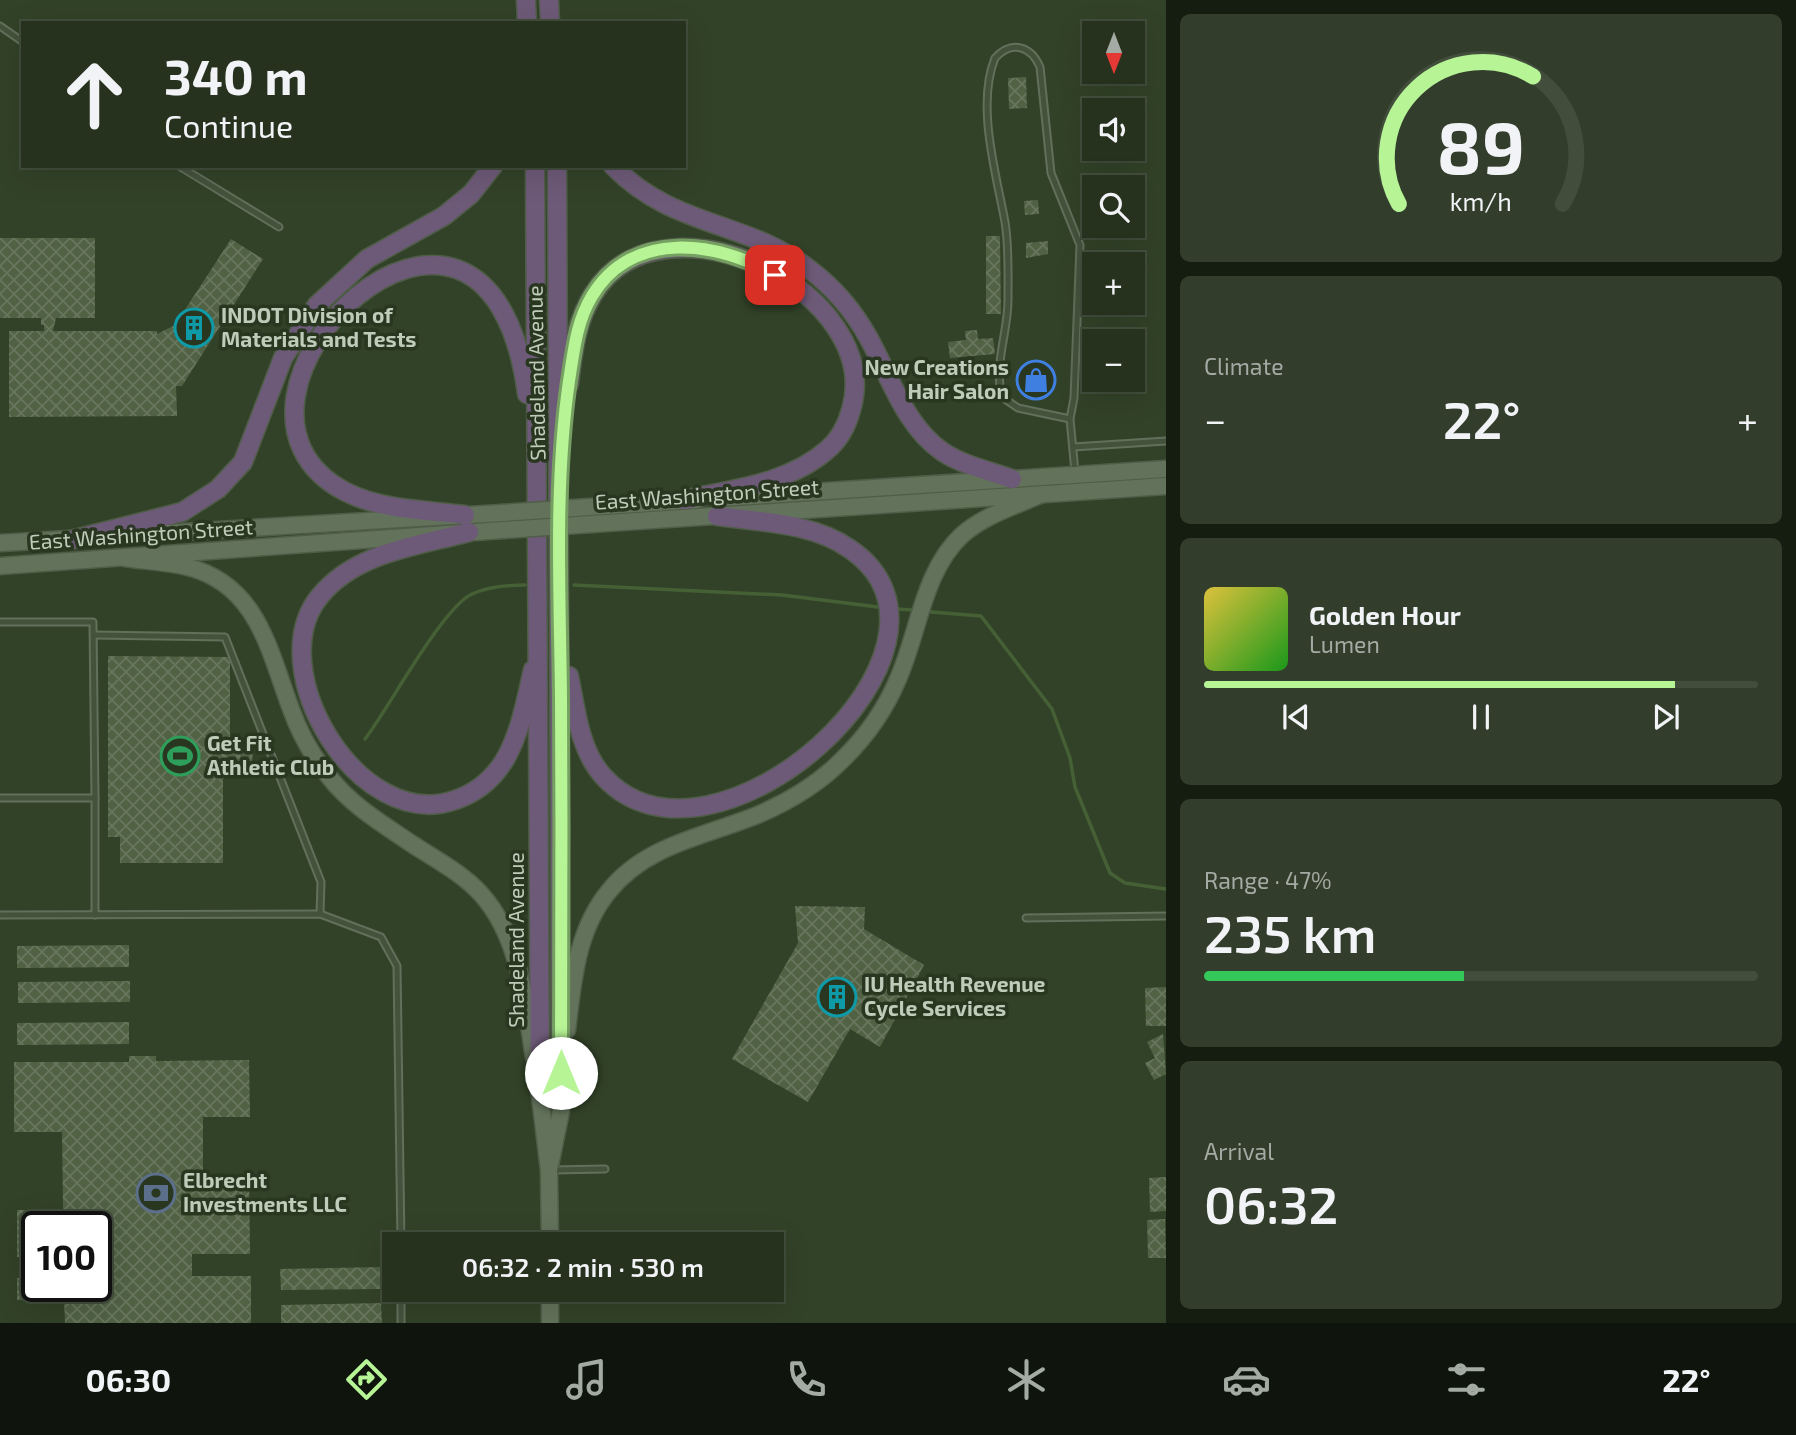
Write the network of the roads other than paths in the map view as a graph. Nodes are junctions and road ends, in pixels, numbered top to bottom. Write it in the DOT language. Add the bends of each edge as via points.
graph roads {
  1 [pos="526,0"];
  2 [pos="527,21"];
  3 [pos="0,26"];
  4 [pos="21,41"];
  5 [pos="182,168"];
  6 [pos="491,168"];
  7 [pos="535,168"];
  8 [pos="557,168"];
  9 [pos="615,168"];
  10 [pos="279,227"];
  11 [pos="1070,419"];
  12 [pos="1166,441"];
  13 [pos="560,443"];
  14 [pos="1073,447"];
  15 [pos="535,457"];
  16 [pos="1166,469"];
  17 [pos="1075,475"];
  18 [pos="1012,479"];
  19 [pos="1166,486"];
  20 [pos="1042,494"];
  21 [pos="684,500"];
  22 [pos="718,516"];
  23 [pos="467,524"];
  24 [pos="75,538"];
  25 [pos="0,543"];
  26 [pos="125,558"];
  27 [pos="0,566"];
  28 [pos="0,622"];
  29 [pos="561,633"];
  30 [pos="94,635"];
  31 [pos="540,639"];
  32 [pos="0,798"];
  33 [pos="95,798"];
  34 [pos="320,914"];
  35 [pos="0,915"];
  36 [pos="95,915"];
  37 [pos="1166,916"];
  38 [pos="1026,918"];
  39 [pos="561,1073"];
  40 [pos="540,1091"];
  41 [pos="549,1170"];
  42 [pos="605,1170"];
  43 [pos="401,1232"];
  44 [pos="550,1232"];
  45 [pos="401,1302"];
  46 [pos="550,1302"];
  47 [pos="401,1323"];
  48 [pos="550,1323"];
  1 -- 2 [label="highway"];
  3 -- 4 [label="lane"];
  5 -- 10 [label="lane"];
  6 -- 24 [label="highway" via="471,194 444,216 367,259 317,305 283,358 243,462 218,489 181,512"];
  7 -- 15 [label="highway, Shadeland Avenue"];
  8 -- 13 [label="highway, Shadeland Avenue"];
  9 -- 18 [label="highway" via="662,205 757,240 807,267 856,316 926,438 944,453"];
  11 -- 11 [label="lane" via="1080,245 1051,173 1040,67 1025,48 1012,47 995,58 988,83 993,163 1007,239 1009,309 998,382 1002,397 1018,408"];
  11 -- 14 [label="lane"];
  12 -- 14 [label="lane"];
  13 -- 21 [label="highway" via="576,334 594,293 608,275 638,255 681,246 720,252 760,266 808,297 841,335 854,370 851,412 829,449 805,465 761,482"];
  13 -- 29 [label="highway, Shadeland Avenue"];
  14 -- 17 [label="lane"];
  15 -- 23 [label="highway" via="521,357 505,312 495,298 466,275 433,266 405,268 366,286 332,320 304,369 294,408 301,444 315,466 345,492"];
  15 -- 31 [label="highway, Shadeland Avenue"];
  16 -- 17 [label="main road, East Washington Street"];
  17 -- 18 [label="main road, East Washington Street"];
  18 -- 21 [label="main road, East Washington Street"];
  19 -- 20 [label="main road, East Washington Street"];
  20 -- 22 [label="main road, East Washington Street"];
  20 -- 39 [label="main road" via="979,523 946,554 934,574 893,690 843,760 777,806 653,854 609,891 580,947"];
  21 -- 23 [label="main road, East Washington Street, bridge" via="502,513"];
  22 -- 23 [label="main road, East Washington Street, bridge" via="503,530"];
  22 -- 29 [label="highway" via="783,525 831,538 858,555 881,587 888,627 878,666 849,715 806,759 759,787 722,800 673,807 637,800 603,776 590,756 577,721"];
  23 -- 24 [label="main road, East Washington Street"];
  23 -- 26 [label="main road, East Washington Street"];
  23 -- 31 [label="highway" via="365,562 342,575 319,597 305,628 302,650 311,696 330,737 366,782 394,800 428,806 463,797 487,782 505,760"];
  24 -- 25 [label="main road, East Washington Street"];
  26 -- 27 [label="main road, East Washington Street"];
  26 -- 40 [label="main road" via="188,568 237,594 264,631 298,728 333,781 376,820 459,874 488,902 515,960"];
  28 -- 30 [label="lane" via="93,622"];
  29 -- 39 [label="highway, Shadeland Avenue"];
  30 -- 33 [label="lane"];
  30 -- 34 [label="lane" via="225,637 321,882"];
  31 -- 40 [label="highway, Shadeland Avenue"];
  32 -- 33 [label="lane"];
  33 -- 36 [label="lane"];
  34 -- 36 [label="lane"];
  34 -- 43 [label="lane" via="381,937 397,966"];
  35 -- 36 [label="lane"];
  37 -- 38 [label="lane"];
  39 -- 41 [label="main road, Shadeland Avenue" via="561,1111"];
  40 -- 41 [label="main road, Shadeland Avenue"];
  41 -- 42 [label="lane"];
  41 -- 44 [label="main road"];
  45 -- 47 [label="lane"];
  46 -- 48 [label="main road"];
}
